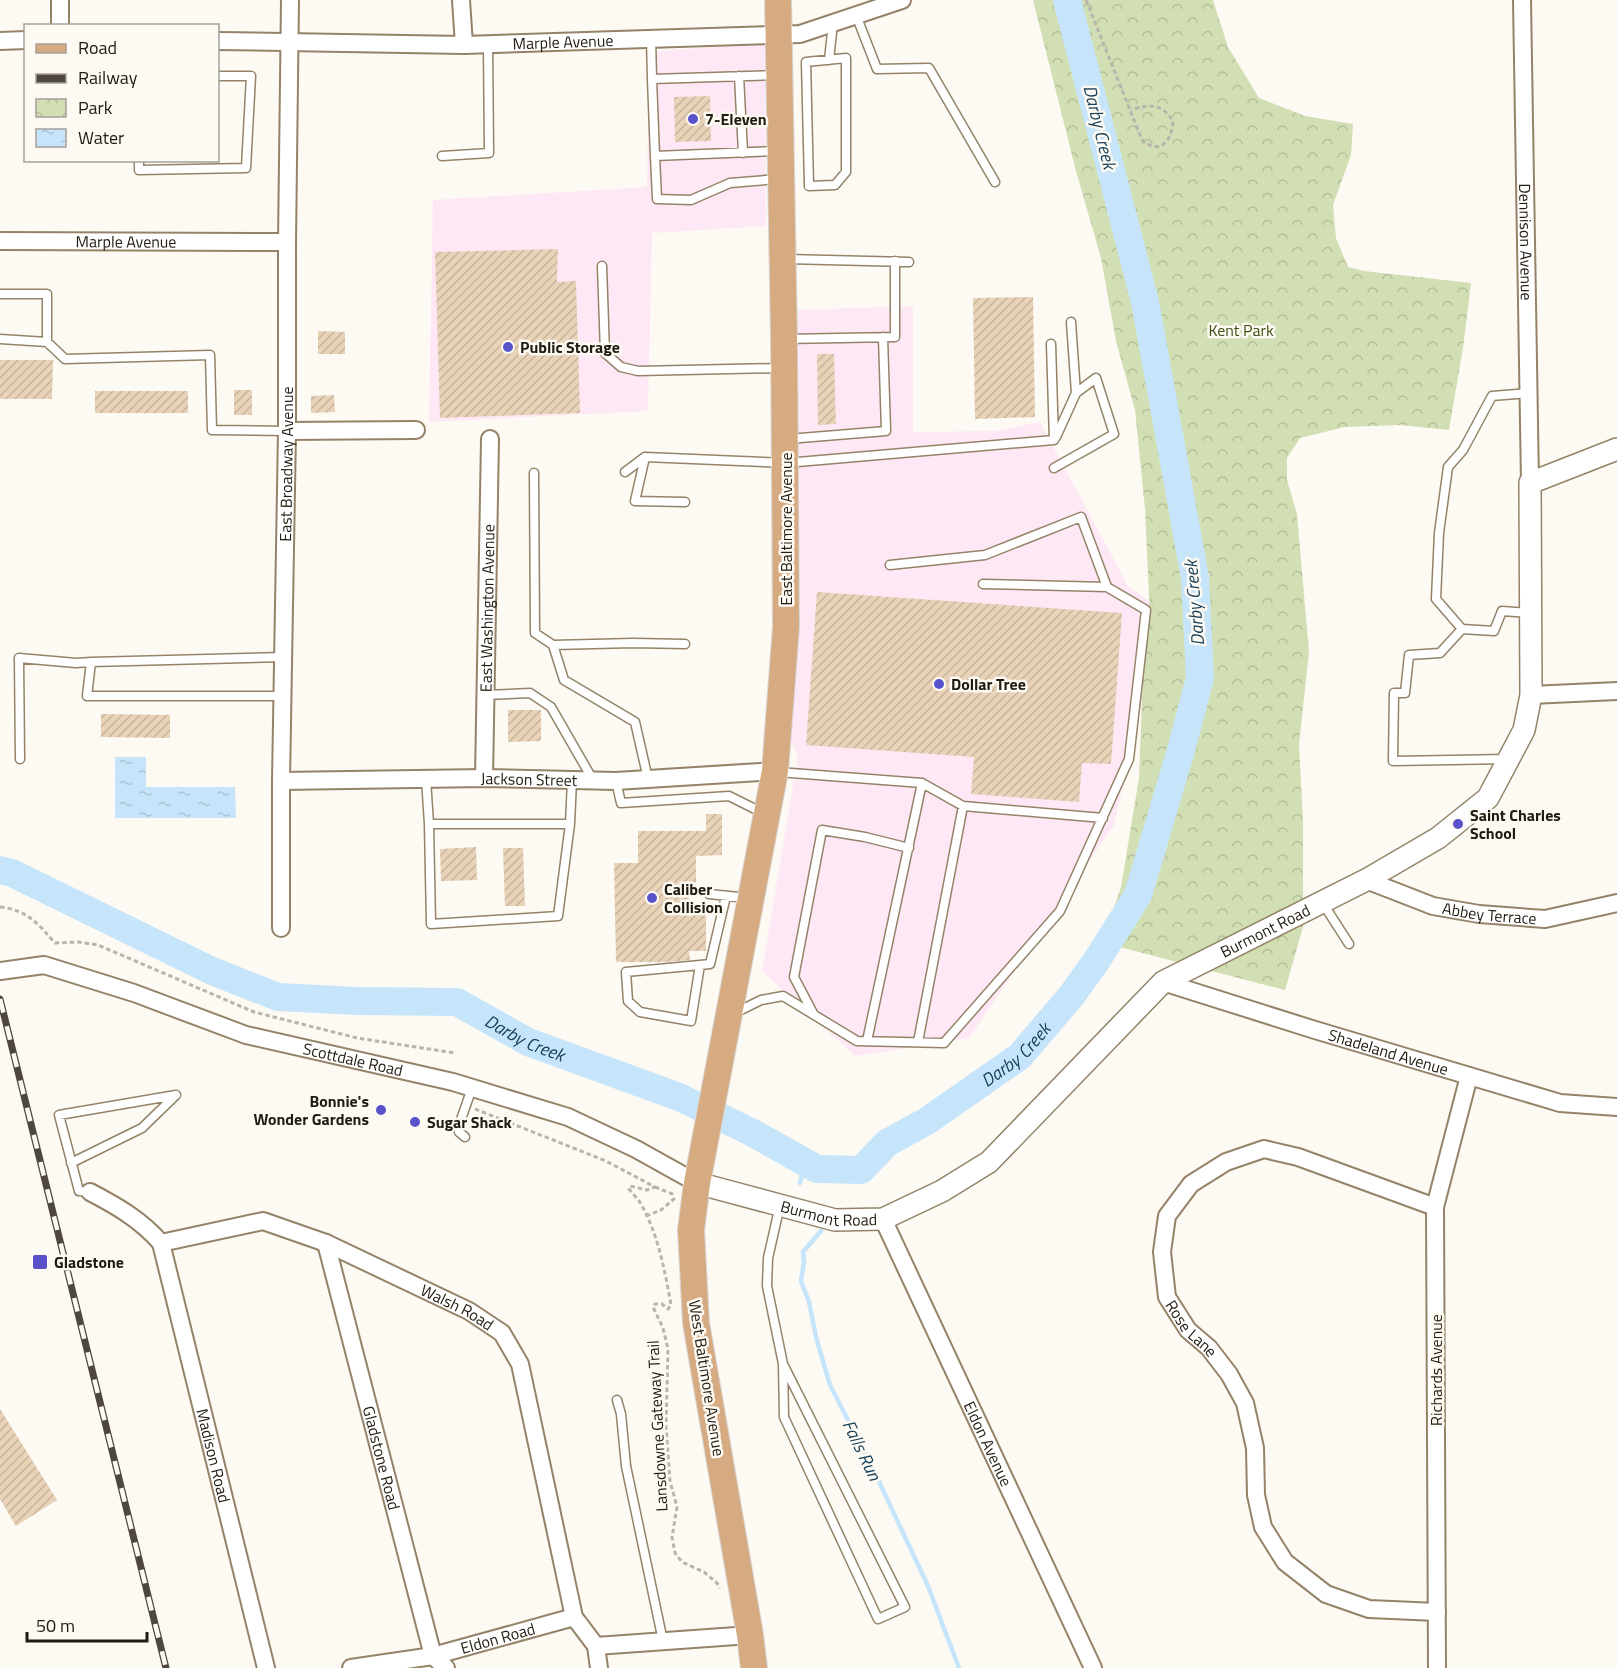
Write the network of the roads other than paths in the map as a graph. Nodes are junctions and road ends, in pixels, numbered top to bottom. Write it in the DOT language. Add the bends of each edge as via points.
graph roads {
  1 [pos="60,0"];
  2 [pos="290,0"];
  3 [pos="461,0"];
  4 [pos="778,0"];
  5 [pos="902,0"];
  6 [pos="1522,0"];
  7 [pos="856,15"];
  8 [pos="833,23"];
  9 [pos="60,24"];
  10 [pos="779,33"];
  11 [pos="651,38"];
  12 [pos="24,40"];
  13 [pos="0,41"];
  14 [pos="219,41"];
  15 [pos="290,42"];
  16 [pos="488,44"];
  17 [pos="464,45"];
  18 [pos="829,60"];
  19 [pos="779,75"];
  20 [pos="219,76"];
  21 [pos="739,76"];
  22 [pos="652,79"];
  23 [pos="781,151"];
  24 [pos="742,153"];
  25 [pos="442,156"];
  26 [pos="655,156"];
  27 [pos="139,162"];
  28 [pos="780,179"];
  29 [pos="995,182"];
  30 [pos="0,241"];
  31 [pos="287,242"];
  32 [pos="783,259"];
  33 [pos="895,261"];
  34 [pos="909,262"];
  35 [pos="602,266"];
  36 [pos="0,294"];
  37 [pos="1071,322"];
  38 [pos="883,337"];
  39 [pos="0,339"];
  40 [pos="784,339"];
  41 [pos="47,342"];
  42 [pos="1051,344"];
  43 [pos="785,368"];
  44 [pos="1076,393"];
  45 [pos="1529,393"];
  46 [pos="416,430"];
  47 [pos="287,431"];
  48 [pos="490,439"];
  49 [pos="1054,440"];
  50 [pos="1617,449"];
  51 [pos="785,451"];
  52 [pos="645,457"];
  53 [pos="1054,468"];
  54 [pos="625,472"];
  55 [pos="534,473"];
  56 [pos="1530,483"];
  57 [pos="685,502"];
  58 [pos="890,565"];
  59 [pos="983,584"];
  60 [pos="1107,587"];
  61 [pos="1531,613"];
  62 [pos="1462,628"];
  63 [pos="685,644"];
  64 [pos="553,645"];
  65 [pos="283,657"];
  66 [pos="91,662"];
  67 [pos="1617,691"];
  68 [pos="1531,694"];
  69 [pos="485,695"];
  70 [pos="282,696"];
  71 [pos="20,759"];
  72 [pos="1509,759"];
  73 [pos="775,771"];
  74 [pos="484,778"];
  75 [pos="426,779"];
  76 [pos="648,779"];
  77 [pos="572,780"];
  78 [pos="593,780"];
  79 [pos="281,781"];
  80 [pos="616,781"];
  81 [pos="922,783"];
  82 [pos="963,806"];
  83 [pos="768,815"];
  84 [pos="1103,818"];
  85 [pos="570,824"];
  86 [pos="429,825"];
  87 [pos="909,848"];
  88 [pos="1366,880"];
  89 [pos="709,894"];
  90 [pos="726,896"];
  91 [pos="752,899"];
  92 [pos="1322,902"];
  93 [pos="1617,903"];
  94 [pos="282,928"];
  95 [pos="1349,944"];
  96 [pos="700,965"];
  97 [pos="0,970"];
  98 [pos="1163,982"];
  99 [pos="815,1015"];
  100 [pos="730,1016"];
  101 [pos="867,1041"];
  102 [pos="918,1042"];
  103 [pos="723,1052"];
  104 [pos="1469,1076"];
  105 [pos="472,1088"];
  106 [pos="1617,1107"];
  107 [pos="465,1137"];
  108 [pos="71,1163"];
  109 [pos="700,1173"];
  110 [pos="90,1192"];
  111 [pos="780,1205"];
  112 [pos="1435,1207"];
  113 [pos="883,1219"];
  114 [pos="161,1243"];
  115 [pos="326,1244"];
  116 [pos="783,1364"];
  117 [pos="617,1400"];
  118 [pos="1437,1612"];
  119 [pos="574,1617"];
  120 [pos="750,1635"];
  121 [pos="663,1641"];
  122 [pos="596,1646"];
  123 [pos="433,1656"];
  124 [pos="266,1668"];
  125 [pos="351,1668"];
  126 [pos="446,1668"];
  127 [pos="599,1668"];
  128 [pos="754,1668"];
  129 [pos="1093,1668"];
  130 [pos="1437,1668"];
  1 -- 9 [label="street"];
  2 -- 15 [label="street, East Broadway Avenue"];
  3 -- 17 [label="street"];
  4 -- 10 [label="main road, East Baltimore Avenue"];
  5 -- 7 [label="street, Marple Avenue"];
  6 -- 45 [label="street, Dennison Avenue"];
  7 -- 8 [label="street, Marple Avenue"];
  7 -- 29 [label="lane" via="877,69 929,68"];
  8 -- 10 [label="street, Marple Avenue" via="800,34"];
  8 -- 18 [label="lane"];
  10 -- 11 [label="street, Marple Avenue"];
  10 -- 19 [label="main road, East Baltimore Avenue"];
  11 -- 16 [label="street, Marple Avenue"];
  11 -- 22 [label="lane"];
  12 -- 13 [label="street"];
  14 -- 15 [label="street, Marple Avenue"];
  15 -- 17 [label="street, Marple Avenue"];
  15 -- 31 [label="street, East Broadway Avenue"];
  16 -- 17 [label="street, Marple Avenue"];
  16 -- 25 [label="lane" via="489,153"];
  18 -- 18 [label="lane" via="806,62 809,186 835,185 846,172 846,58"];
  19 -- 21 [label="lane"];
  19 -- 23 [label="main road, East Baltimore Avenue"];
  20 -- 27 [label="lane" via="251,76 246,168 139,170"];
  21 -- 22 [label="lane"];
  21 -- 24 [label="lane"];
  22 -- 26 [label="lane"];
  23 -- 24 [label="lane"];
  23 -- 28 [label="main road, East Baltimore Avenue"];
  24 -- 26 [label="lane"];
  26 -- 28 [label="lane" via="657,199 691,200 730,183"];
  28 -- 32 [label="main road, East Baltimore Avenue"];
  30 -- 31 [label="street, Marple Avenue"];
  31 -- 47 [label="street, East Broadway Avenue"];
  32 -- 33 [label="lane"];
  32 -- 40 [label="main road, East Baltimore Avenue"];
  33 -- 34 [label="lane"];
  33 -- 38 [label="lane" via="895,337"];
  35 -- 43 [label="lane" via="605,353 621,367 638,371"];
  36 -- 41 [label="lane" via="47,294"];
  37 -- 44 [label="lane"];
  38 -- 40 [label="lane"];
  38 -- 51 [label="lane" via="886,431"];
  39 -- 41 [label="lane"];
  40 -- 43 [label="main road, East Baltimore Avenue"];
  41 -- 47 [label="lane" via="65,359 210,355 212,430"];
  42 -- 49 [label="lane"];
  43 -- 51 [label="main road, East Baltimore Avenue"];
  44 -- 49 [label="lane"];
  44 -- 53 [label="lane" via="1096,378 1114,434"];
  45 -- 56 [label="street, Dennison Avenue"];
  45 -- 62 [label="lane" via="1492,396 1463,450 1448,467 1436,599"];
  46 -- 47 [label="street"];
  47 -- 65 [label="street, East Broadway Avenue"];
  48 -- 69 [label="street, East Washington Avenue"];
  49 -- 51 [label="lane"];
  50 -- 56 [label="street"];
  51 -- 52 [label="lane"];
  51 -- 73 [label="main road, East Baltimore Avenue" via="786,627"];
  52 -- 54 [label="lane"];
  52 -- 57 [label="lane" via="635,501"];
  55 -- 64 [label="lane" via="535,633"];
  56 -- 61 [label="street, Burmont Road"];
  58 -- 60 [label="lane" via="985,555 1081,517"];
  59 -- 60 [label="lane"];
  60 -- 84 [label="lane" via="1146,610 1130,759"];
  61 -- 62 [label="lane" via="1502,611 1494,631"];
  61 -- 68 [label="street, Burmont Road"];
  62 -- 72 [label="lane" via="1440,653 1408,655 1405,693 1394,693 1393,761"];
  63 -- 64 [label="lane"];
  64 -- 76 [label="lane" via="564,680 635,722"];
  65 -- 66 [label="lane"];
  65 -- 70 [label="street, East Broadway Avenue"];
  66 -- 70 [label="lane" via="87,696"];
  66 -- 71 [label="lane" via="19,658"];
  67 -- 68 [label="street"];
  68 -- 72 [label="street, Burmont Road" via="1524,730"];
  69 -- 74 [label="street, East Washington Avenue"];
  69 -- 78 [label="lane" via="530,693 551,707"];
  70 -- 79 [label="street, East Broadway Avenue"];
  72 -- 88 [label="street, Burmont Road" via="1488,798 1438,838"];
  73 -- 76 [label="street, Jackson Street"];
  73 -- 81 [label="lane"];
  73 -- 83 [label="main road, East Baltimore Avenue"];
  74 -- 75 [label="street, Jackson Street"];
  74 -- 77 [label="street, Jackson Street"];
  75 -- 79 [label="street, Jackson Street"];
  75 -- 86 [label="lane"];
  76 -- 80 [label="street, Jackson Street"];
  77 -- 78 [label="street, Jackson Street"];
  77 -- 85 [label="lane"];
  78 -- 80 [label="street, Jackson Street"];
  79 -- 94 [label="street, East Broadway Avenue"];
  80 -- 83 [label="lane" via="621,804 729,796"];
  81 -- 82 [label="lane"];
  81 -- 87 [label="lane"];
  82 -- 84 [label="lane"];
  82 -- 102 [label="lane"];
  83 -- 91 [label="main road, East Baltimore Avenue"];
  84 -- 102 [label="lane" via="1060,911 944,1043"];
  85 -- 86 [label="lane"];
  85 -- 86 [label="lane" via="558,916 431,924"];
  87 -- 99 [label="lane" via="822,830 794,977"];
  87 -- 101 [label="lane"];
  88 -- 92 [label="street, Burmont Road"];
  88 -- 93 [label="street, Abbey Terrace" via="1433,906 1479,914 1545,919"];
  89 -- 90 [label="lane"];
  90 -- 91 [label="lane"];
  90 -- 96 [label="lane" via="711,964"];
  91 -- 100 [label="main road, East Baltimore Avenue"];
  92 -- 95 [label="lane"];
  92 -- 98 [label="street, Burmont Road"];
  96 -- 96 [label="lane" via="626,972 628,1001 640,1012 691,1021"];
  97 -- 105 [label="street, Scottdale Road" via="44,965 134,993 246,1035"];
  98 -- 104 [label="street, Shadeland Avenue"];
  98 -- 113 [label="street, Burmont Road" via="990,1162 942,1191"];
  99 -- 100 [label="lane" via="783,996 761,1000"];
  99 -- 101 [label="lane" via="856,1041"];
  100 -- 103 [label="main road, East Baltimore Avenue"];
  101 -- 102 [label="lane"];
  103 -- 109 [label="main road, West Baltimore Avenue"];
  104 -- 106 [label="street, Shadeland Avenue" via="1560,1103"];
  104 -- 112 [label="street, Richards Avenue"];
  105 -- 107 [label="lane" via="458,1128"];
  105 -- 109 [label="street, Scottdale Road" via="568,1117"];
  108 -- 108 [label="lane" via="59,1116 176,1095 142,1128"];
  108 -- 110 [label="lane" via="79,1191"];
  109 -- 111 [label="street, Burmont Road"];
  109 -- 120 [label="main road, West Baltimore Avenue" via="691,1230 696,1323"];
  110 -- 114 [label="street" via="146,1226"];
  111 -- 113 [label="street, Burmont Road" via="835,1220"];
  111 -- 116 [label="lane" via="768,1258 767,1286"];
  112 -- 118 [label="street, Richards Avenue"];
  112 -- 118 [label="street, Rose Lane" via="1298,1157 1264,1149 1226,1162 1191,1184 1167,1216 1162,1252 1167,1297 1188,1330 1209,1348 1229,1374 1245,1403 1255,1448 1256,1494 1263,1527 1286,1562 1326,1594 1370,1609"];
  113 -- 129 [label="street, Eldon Avenue"];
  114 -- 115 [label="street, Walsh Road" via="263,1221"];
  114 -- 124 [label="street, Madison Road"];
  115 -- 119 [label="street, Walsh Road" via="469,1311 502,1334 520,1364"];
  115 -- 123 [label="street, Gladstone Road"];
  116 -- 116 [label="lane" via="784,1417 878,1620 905,1607"];
  117 -- 121 [label="lane" via="626,1466"];
  118 -- 130 [label="street, Richards Avenue"];
  119 -- 122 [label="street, Walsh Road"];
  119 -- 123 [label="street, Eldon Road"];
  120 -- 121 [label="street"];
  120 -- 128 [label="main road, West Baltimore Avenue"];
  121 -- 122 [label="street"];
  122 -- 127 [label="street, Walsh Road"];
  123 -- 125 [label="street, Eldon Road"];
  123 -- 126 [label="street"];
}
